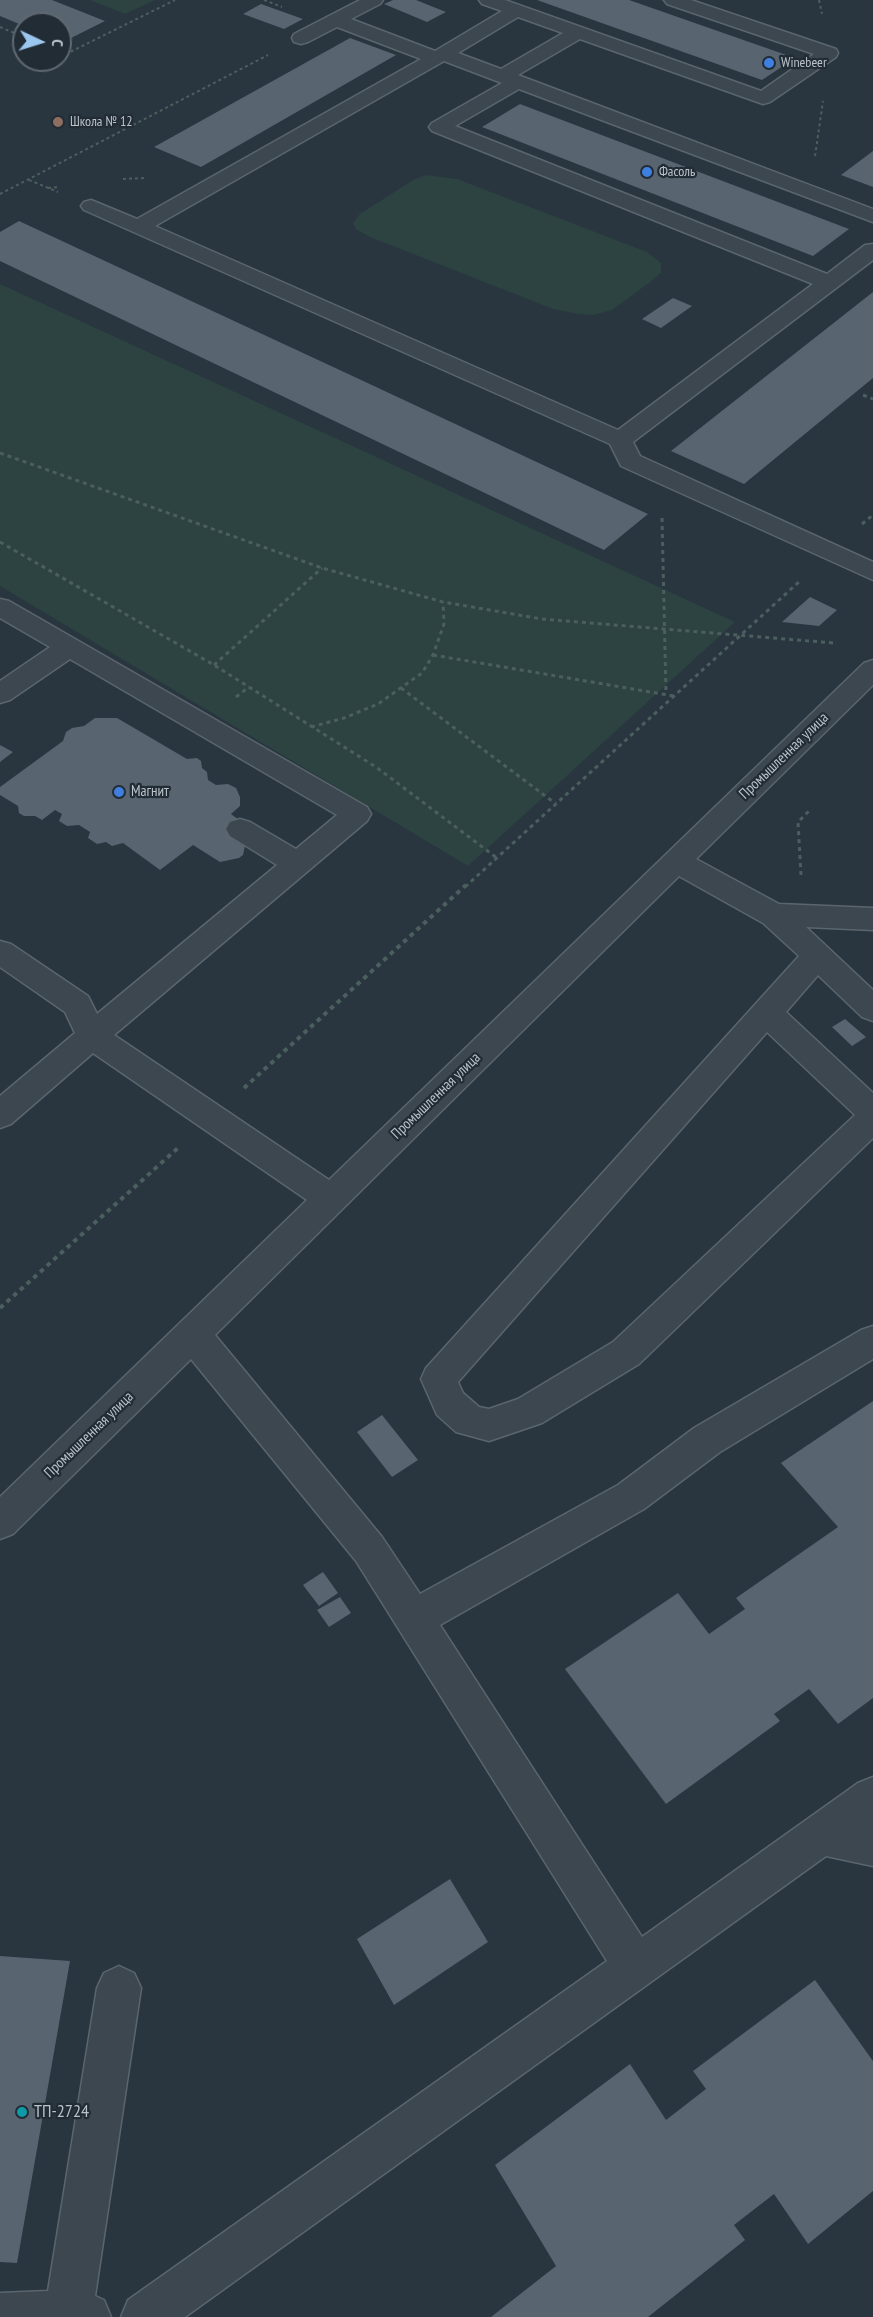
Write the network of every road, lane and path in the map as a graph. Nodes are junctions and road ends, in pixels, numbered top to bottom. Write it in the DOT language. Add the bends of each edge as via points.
graph roads {
  1 [pos="175,0"];
  2 [pos="374,0"];
  3 [pos="488,0"];
  4 [pos="673,0"];
  5 [pos="517,10"];
  6 [pos="336,20"];
  7 [pos="578,32"];
  8 [pos="301,38"];
  9 [pos="72,51"];
  10 [pos="829,53"];
  11 [pos="440,56"];
  12 [pos="510,79"];
  13 [pos="155,178"];
  14 [pos="123,179"];
  15 [pos="69,186"];
  16 [pos="48,188"];
  17 [pos="811,193"];
  18 [pos="0,194"];
  19 [pos="91,206"];
  20 [pos="873,216"];
  21 [pos="138,227"];
  22 [pos="873,250"];
  23 [pos="829,283"];
  24 [pos="863,395"];
  25 [pos="873,399"];
  26 [pos="620,440"];
  27 [pos="0,453"];
  28 [pos="661,475"];
  29 [pos="873,515"];
  30 [pos="0,542"];
  31 [pos="830,553"];
  32 [pos="868,563"];
  33 [pos="322,568"];
  34 [pos="443,602"];
  35 [pos="0,607"];
  36 [pos="665,629"];
  37 [pos="741,635"];
  38 [pos="834,643"];
  39 [pos="69,647"];
  40 [pos="433,655"];
  41 [pos="214,665"];
  42 [pos="873,669"];
  43 [pos="400,688"];
  44 [pos="0,694"];
  45 [pos="666,694"];
  46 [pos="674,696"];
  47 [pos="311,727"];
  48 [pos="556,804"];
  49 [pos="808,811"];
  50 [pos="240,829"];
  51 [pos="496,858"];
  52 [pos="676,861"];
  53 [pos="297,864"];
  54 [pos="774,915"];
  55 [pos="873,920"];
  56 [pos="0,952"];
  57 [pos="817,956"];
  58 [pos="873,1009"];
  59 [pos="766,1012"];
  60 [pos="92,1036"];
  61 [pos="873,1113"];
  62 [pos="0,1115"];
  63 [pos="212,1118"];
  64 [pos="873,1118"];
  65 [pos="331,1199"];
  66 [pos="0,1308"];
  67 [pos="192,1334"];
  68 [pos="873,1341"];
  69 [pos="0,1522"];
  70 [pos="413,1619"];
  71 [pos="873,1798"];
  72 [pos="823,1834"];
  73 [pos="873,1845"];
  74 [pos="636,1967"];
  75 [pos="118,1988"];
  76 [pos="78,2315"];
  77 [pos="0,2317"];
  78 [pos="145,2317"];
  1 -- 9 [label="path"];
  2 -- 6 [label="street"];
  3 -- 5 [label="street"];
  4 -- 10 [label="street"];
  5 -- 7 [label="street"];
  5 -- 11 [label="street"];
  6 -- 8 [label="street"];
  6 -- 11 [label="street"];
  7 -- 10 [label="street" via="763,98"];
  7 -- 12 [label="street"];
  8 -- 18 [label="path"];
  10 -- 17 [label="path"];
  11 -- 12 [label="street"];
  11 -- 21 [label="street"];
  12 -- 17 [label="street"];
  12 -- 23 [label="street" via="439,127"];
  13 -- 14 [label="path"];
  15 -- 16 [label="path"];
  17 -- 20 [label="street"];
  19 -- 21 [label="street"];
  21 -- 26 [label="street"];
  22 -- 23 [label="street"];
  23 -- 26 [label="street"];
  24 -- 25 [label="path"];
  26 -- 28 [label="street" via="630,461"];
  27 -- 33 [label="path"];
  28 -- 31 [label="street"];
  28 -- 36 [label="path"];
  29 -- 31 [label="path"];
  30 -- 41 [label="path"];
  31 -- 32 [label="street"];
  31 -- 37 [label="path"];
  33 -- 34 [label="path"];
  33 -- 41 [label="path"];
  34 -- 36 [label="path" via="542,619"];
  34 -- 40 [label="path" via="444,624"];
  35 -- 39 [label="street"];
  36 -- 37 [label="path"];
  36 -- 45 [label="path"];
  37 -- 38 [label="path"];
  37 -- 46 [label="path"];
  39 -- 44 [label="street"];
  39 -- 53 [label="street" via="357,814"];
  40 -- 43 [label="path" via="422,673"];
  40 -- 45 [label="path"];
  41 -- 47 [label="path"];
  42 -- 52 [label="street, Промышленная улица"];
  43 -- 47 [label="path" via="378,704"];
  43 -- 48 [label="path"];
  45 -- 46 [label="path"];
  46 -- 48 [label="path"];
  47 -- 51 [label="path" via="376,767"];
  48 -- 51 [label="path"];
  49 -- 54 [label="path" via="798,822 801,888"];
  50 -- 53 [label="street"];
  51 -- 63 [label="path"];
  52 -- 54 [label="street"];
  52 -- 65 [label="street, Промышленная улица"];
  53 -- 60 [label="street"];
  54 -- 55 [label="street"];
  54 -- 57 [label="street"];
  56 -- 60 [label="street" via="77,1004"];
  57 -- 58 [label="street"];
  57 -- 59 [label="street"];
  59 -- 61 [label="street"];
  59 -- 64 [label="street" via="439,1379 450,1404 469,1421 489,1425 529,1412 626,1353"];
  60 -- 62 [label="street"];
  60 -- 63 [label="street"];
  63 -- 65 [label="street"];
  63 -- 66 [label="path"];
  65 -- 67 [label="street, Промышленная улица"];
  67 -- 69 [label="street, Промышленная улица"];
  67 -- 70 [label="street" via="369,1550"];
  68 -- 70 [label="street" via="707,1440 631,1497"];
  70 -- 74 [label="street"];
  71 -- 72 [label="street"];
  72 -- 73 [label="street"];
  72 -- 74 [label="street"];
  74 -- 78 [label="street"];
  75 -- 76 [label="street"];
  76 -- 77 [label="street"];
}
